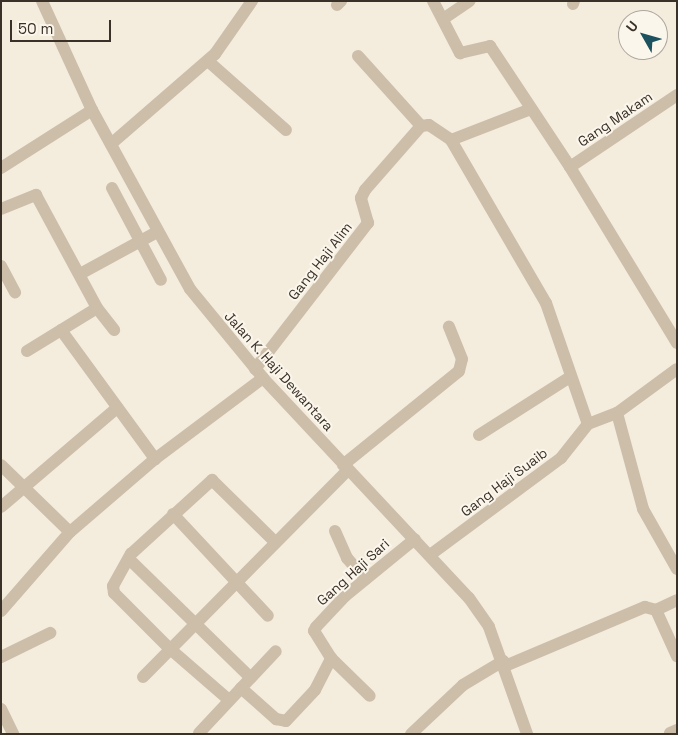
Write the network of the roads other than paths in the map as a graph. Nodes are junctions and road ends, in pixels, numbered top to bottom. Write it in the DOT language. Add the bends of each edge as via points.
graph roads {
  1 [pos="42,1"];
  2 [pos="252,1"];
  3 [pos="433,1"];
  4 [pos="470,1"];
  5 [pos="443,19"];
  6 [pos="358,56"];
  7 [pos="208,61"];
  8 [pos="677,94"];
  9 [pos="531,109"];
  10 [pos="92,110"];
  11 [pos="421,126"];
  12 [pos="286,130"];
  13 [pos="451,140"];
  14 [pos="111,144"];
  15 [pos="1,168"];
  16 [pos="570,168"];
  17 [pos="112,188"];
  18 [pos="1,209"];
  19 [pos="157,232"];
  20 [pos="140,241"];
  21 [pos="1,266"];
  22 [pos="80,274"];
  23 [pos="161,280"];
  24 [pos="15,292"];
  25 [pos="96,308"];
  26 [pos="449,327"];
  27 [pos="61,330"];
  28 [pos="114,330"];
  29 [pos="677,343"];
  30 [pos="28,351"];
  31 [pos="677,369"];
  32 [pos="259,374"];
  33 [pos="570,377"];
  34 [pos="117,408"];
  35 [pos="617,413"];
  36 [pos="588,424"];
  37 [pos="479,435"];
  38 [pos="155,459"];
  39 [pos="1,465"];
  40 [pos="346,467"];
  41 [pos="22,486"];
  42 [pos="1,507"];
  43 [pos="173,514"];
  44 [pos="335,531"];
  45 [pos="70,532"];
  46 [pos="415,540"];
  47 [pos="274,541"];
  48 [pos="430,555"];
  49 [pos="129,559"];
  50 [pos="677,569"];
  51 [pos="366,579"];
  52 [pos="235,580"];
  53 [pos="677,600"];
  54 [pos="1,610"];
  55 [pos="656,610"];
  56 [pos="268,616"];
  57 [pos="192,624"];
  58 [pos="50,633"];
  59 [pos="169,648"];
  60 [pos="276,651"];
  61 [pos="677,656"];
  62 [pos="1,657"];
  63 [pos="330,658"];
  64 [pos="504,664"];
  65 [pos="143,676"];
  66 [pos="250,678"];
  67 [pos="240,688"];
  68 [pos="370,696"];
  69 [pos="229,700"];
  70 [pos="1,709"];
  71 [pos="199,732"];
  72 [pos="13,734"];
  73 [pos="411,734"];
  74 [pos="527,734"];
  1 -- 10 [label="street, Jalan K. Haji Dewantara"];
  2 -- 7 [label="street"];
  3 -- 5 [label="street"];
  4 -- 5 [label="street"];
  5 -- 9 [label="street" via="460,52 490,46"];
  6 -- 11 [label="street"];
  7 -- 12 [label="street"];
  7 -- 14 [label="street"];
  8 -- 16 [label="street, Gang Makam"];
  9 -- 13 [label="street"];
  9 -- 16 [label="street"];
  10 -- 14 [label="street, Jalan K. Haji Dewantara"];
  10 -- 15 [label="street"];
  11 -- 13 [label="street" via="429,125"];
  11 -- 32 [label="street, Gang Haji Alim" via="365,190 361,203 368,223"];
  13 -- 33 [label="street" via="546,303"];
  14 -- 19 [label="street, Jalan K. Haji Dewantara"];
  16 -- 29 [label="street"];
  17 -- 20 [label="street"];
  18 -- 22 [label="street" via="36,195"];
  19 -- 20 [label="street"];
  19 -- 32 [label="street, Jalan K. Haji Dewantara" via="190,290"];
  20 -- 22 [label="street"];
  20 -- 23 [label="street"];
  21 -- 24 [label="street"];
  22 -- 25 [label="street"];
  25 -- 27 [label="street"];
  25 -- 28 [label="street"];
  26 -- 40 [label="street" via="462,359 459,371"];
  27 -- 30 [label="street"];
  27 -- 34 [label="street"];
  31 -- 35 [label="street"];
  32 -- 38 [label="street"];
  32 -- 40 [label="street, Jalan K. Haji Dewantara"];
  33 -- 36 [label="street"];
  33 -- 37 [label="street"];
  34 -- 38 [label="street"];
  34 -- 41 [label="street"];
  35 -- 36 [label="street"];
  35 -- 50 [label="street" via="643,508"];
  36 -- 48 [label="street, Gang Haji Suaib" via="561,458"];
  38 -- 45 [label="street"];
  39 -- 41 [label="street"];
  40 -- 46 [label="street, Jalan K. Haji Dewantara"];
  40 -- 47 [label="street"];
  41 -- 42 [label="street"];
  41 -- 45 [label="street"];
  43 -- 47 [label="street" via="212,480"];
  43 -- 49 [label="street"];
  43 -- 52 [label="street"];
  44 -- 51 [label="street" via="347,558"];
  45 -- 54 [label="street"];
  46 -- 48 [label="street, Jalan K. Haji Dewantara"];
  46 -- 51 [label="street, Gang Haji Sari"];
  47 -- 52 [label="street"];
  48 -- 64 [label="street, Jalan K. Haji Dewantara" via="470,598 489,627"];
  49 -- 57 [label="street"];
  49 -- 59 [label="street" via="113,586 114,593"];
  51 -- 63 [label="street, Gang Haji Sari" via="314,631"];
  52 -- 56 [label="street"];
  52 -- 57 [label="street"];
  53 -- 55 [label="street"];
  55 -- 61 [label="street"];
  55 -- 64 [label="street" via="645,607 581,630"];
  57 -- 59 [label="street"];
  57 -- 66 [label="street"];
  58 -- 62 [label="street"];
  59 -- 65 [label="street"];
  59 -- 69 [label="street"];
  60 -- 66 [label="street"];
  63 -- 67 [label="street" via="315,690 286,721 276,719"];
  63 -- 68 [label="street"];
  64 -- 73 [label="street" via="463,685"];
  64 -- 74 [label="street, Jalan K. Haji Dewantara"];
  66 -- 67 [label="street"];
  67 -- 69 [label="street"];
  69 -- 71 [label="street"];
  70 -- 72 [label="street"];
}
